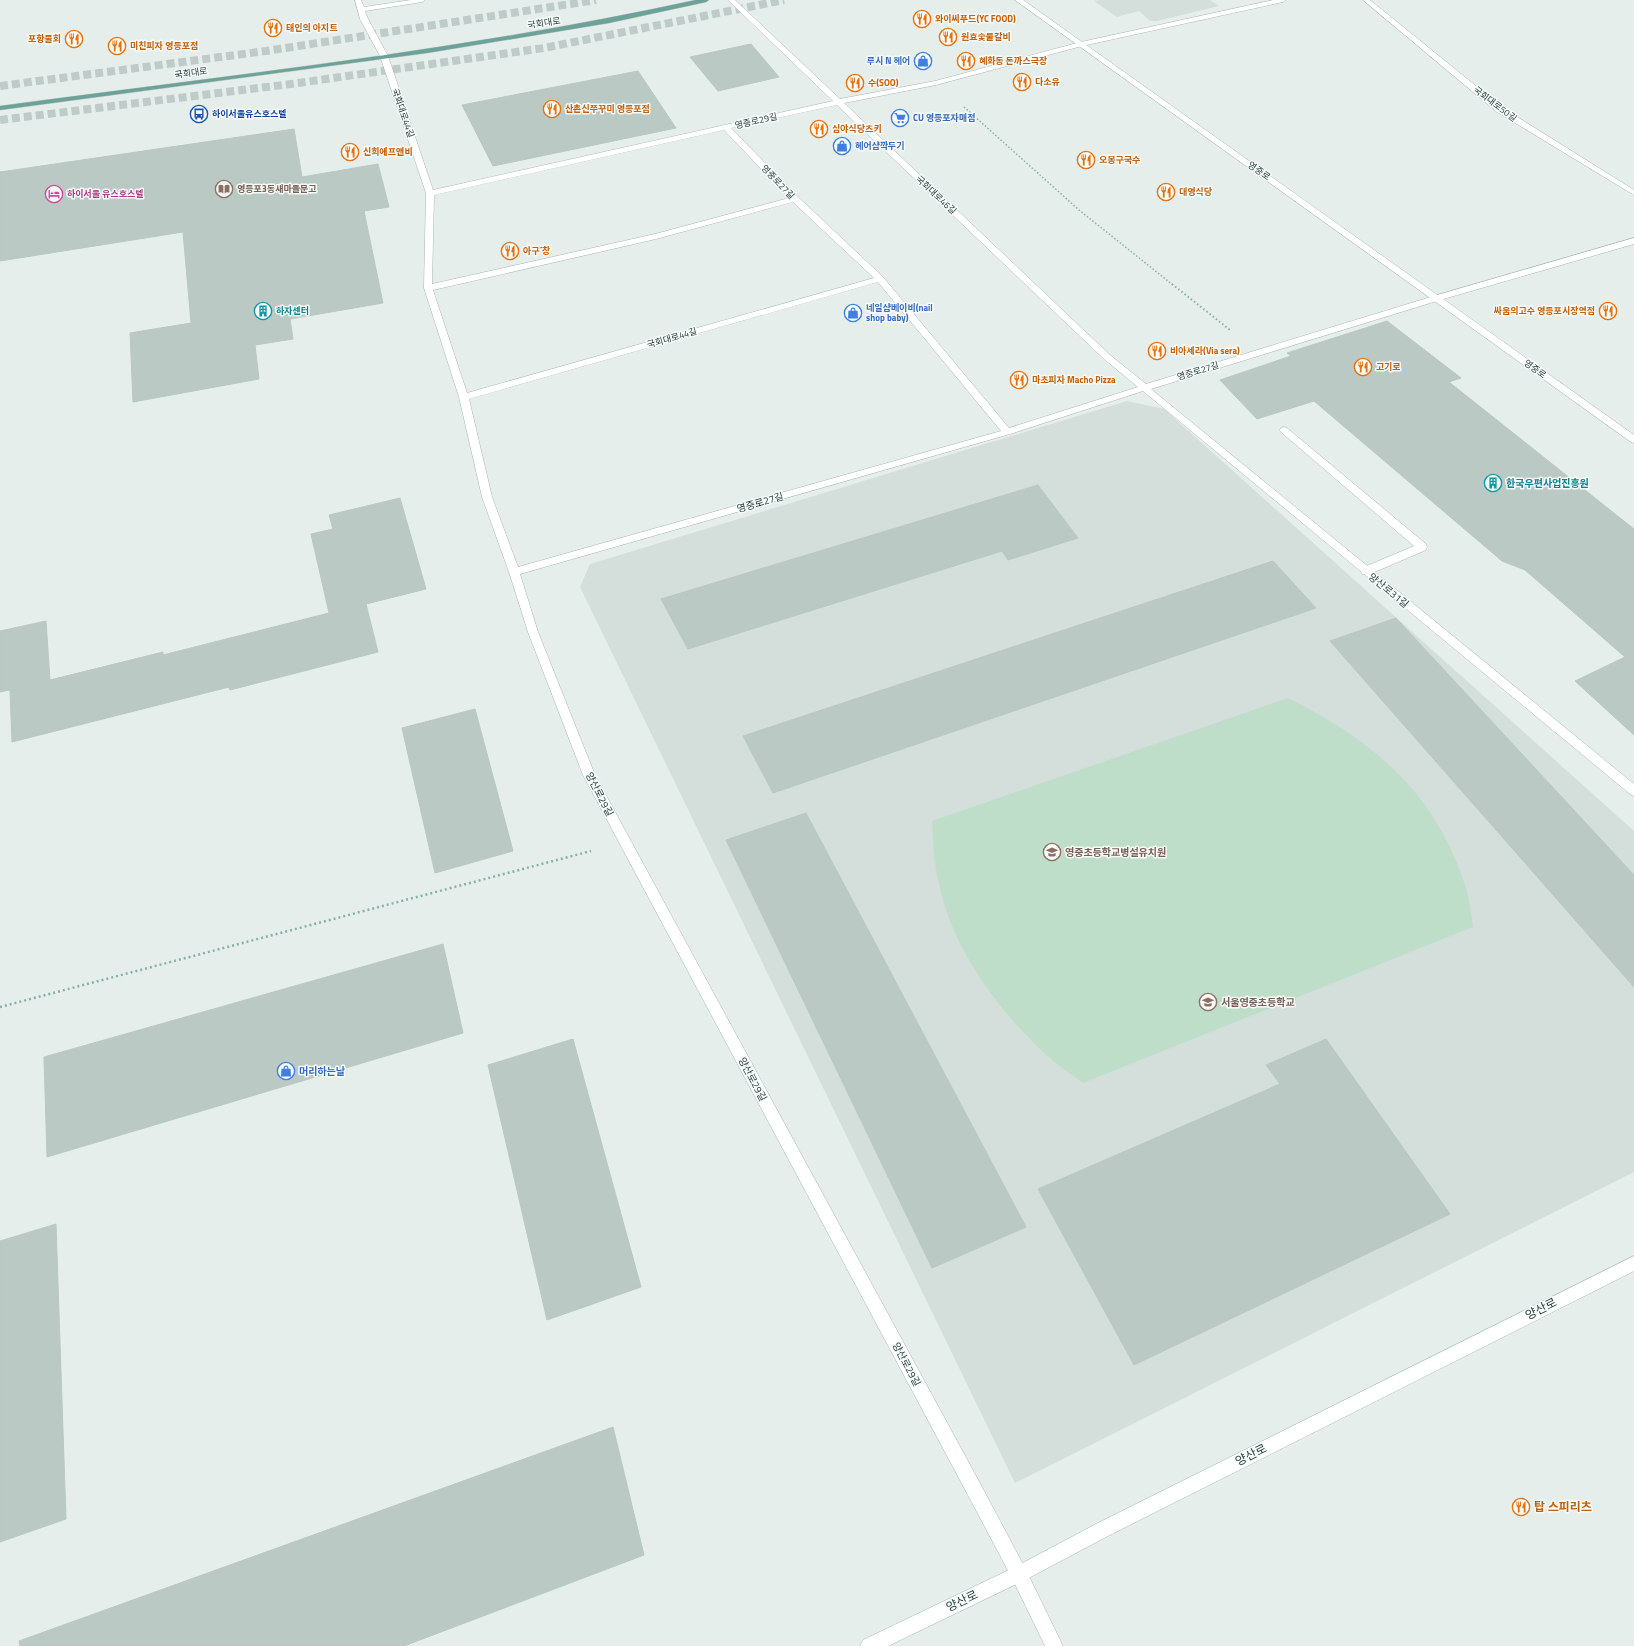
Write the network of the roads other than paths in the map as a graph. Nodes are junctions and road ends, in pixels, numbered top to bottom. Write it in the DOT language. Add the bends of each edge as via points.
graph roads {
  1 [pos="358,0"];
  2 [pos="422,0"];
  3 [pos="706,0"];
  4 [pos="731,0"];
  5 [pos="1018,0"];
  6 [pos="1283,0"];
  7 [pos="1366,0"];
  8 [pos="362,9"];
  9 [pos="1081,44"];
  10 [pos="384,56"];
  11 [pos="838,102"];
  12 [pos="0,108"];
  13 [pos="726,127"];
  14 [pos="430,193"];
  15 [pos="1634,193"];
  16 [pos="795,199"];
  17 [pos="1634,241"];
  18 [pos="880,279"];
  19 [pos="428,288"];
  20 [pos="1437,298"];
  21 [pos="1144,388"];
  22 [pos="464,397"];
  23 [pos="1284,430"];
  24 [pos="1007,432"];
  25 [pos="1634,440"];
  26 [pos="1366,571"];
  27 [pos="514,572"];
  28 [pos="1634,792"];
  29 [pos="1634,1263"];
  30 [pos="1019,1574"];
  31 [pos="869,1646"];
  32 [pos="1054,1646"];
  1 -- 8 [label="street"];
  2 -- 8 [label="street"];
  3 -- 10 [label="main road, 국회대로" via="609,21"];
  4 -- 11 [label="street, 국회대로46길"];
  5 -- 9 [label="street, 영중로"];
  6 -- 9 [label="street"];
  7 -- 15 [label="street, 국회대로50길" via="1500,110"];
  8 -- 10 [label="street" via="364,19"];
  9 -- 11 [label="street, 영중로29길" via="936,83"];
  9 -- 20 [label="street, 영중로"];
  10 -- 12 [label="main road, 국회대로"];
  10 -- 14 [label="street, 국회대로44길"];
  11 -- 13 [label="street, 영중로29길"];
  11 -- 21 [label="street, 국회대로46길" via="1102,352"];
  13 -- 14 [label="street, 영중로29길"];
  13 -- 16 [label="street, 영중로27길"];
  14 -- 19 [label="street, 국회대로44길"];
  16 -- 18 [label="street, 영중로27길"];
  16 -- 19 [label="street" via="656,236"];
  17 -- 20 [label="street"];
  18 -- 22 [label="street, 국회대로44길"];
  18 -- 24 [label="street, 영중로27길"];
  19 -- 22 [label="street, 국회대로44길"];
  20 -- 21 [label="street, 영중로27길"];
  20 -- 25 [label="street, 영중로"];
  21 -- 24 [label="street, 영중로27길"];
  21 -- 26 [label="street, 양산로31길"];
  22 -- 27 [label="street, 국회대로44길" via="487,497"];
  23 -- 26 [label="street" via="1422,546"];
  24 -- 27 [label="street, 영중로27길"];
  26 -- 28 [label="street, 양산로31길"];
  27 -- 30 [label="street, 양산로29길" via="533,632 589,775"];
  29 -- 30 [label="street, 양산로" via="1109,1526"];
  30 -- 31 [label="street, 양산로"];
  30 -- 32 [label="street, 양산로29길"];
}
